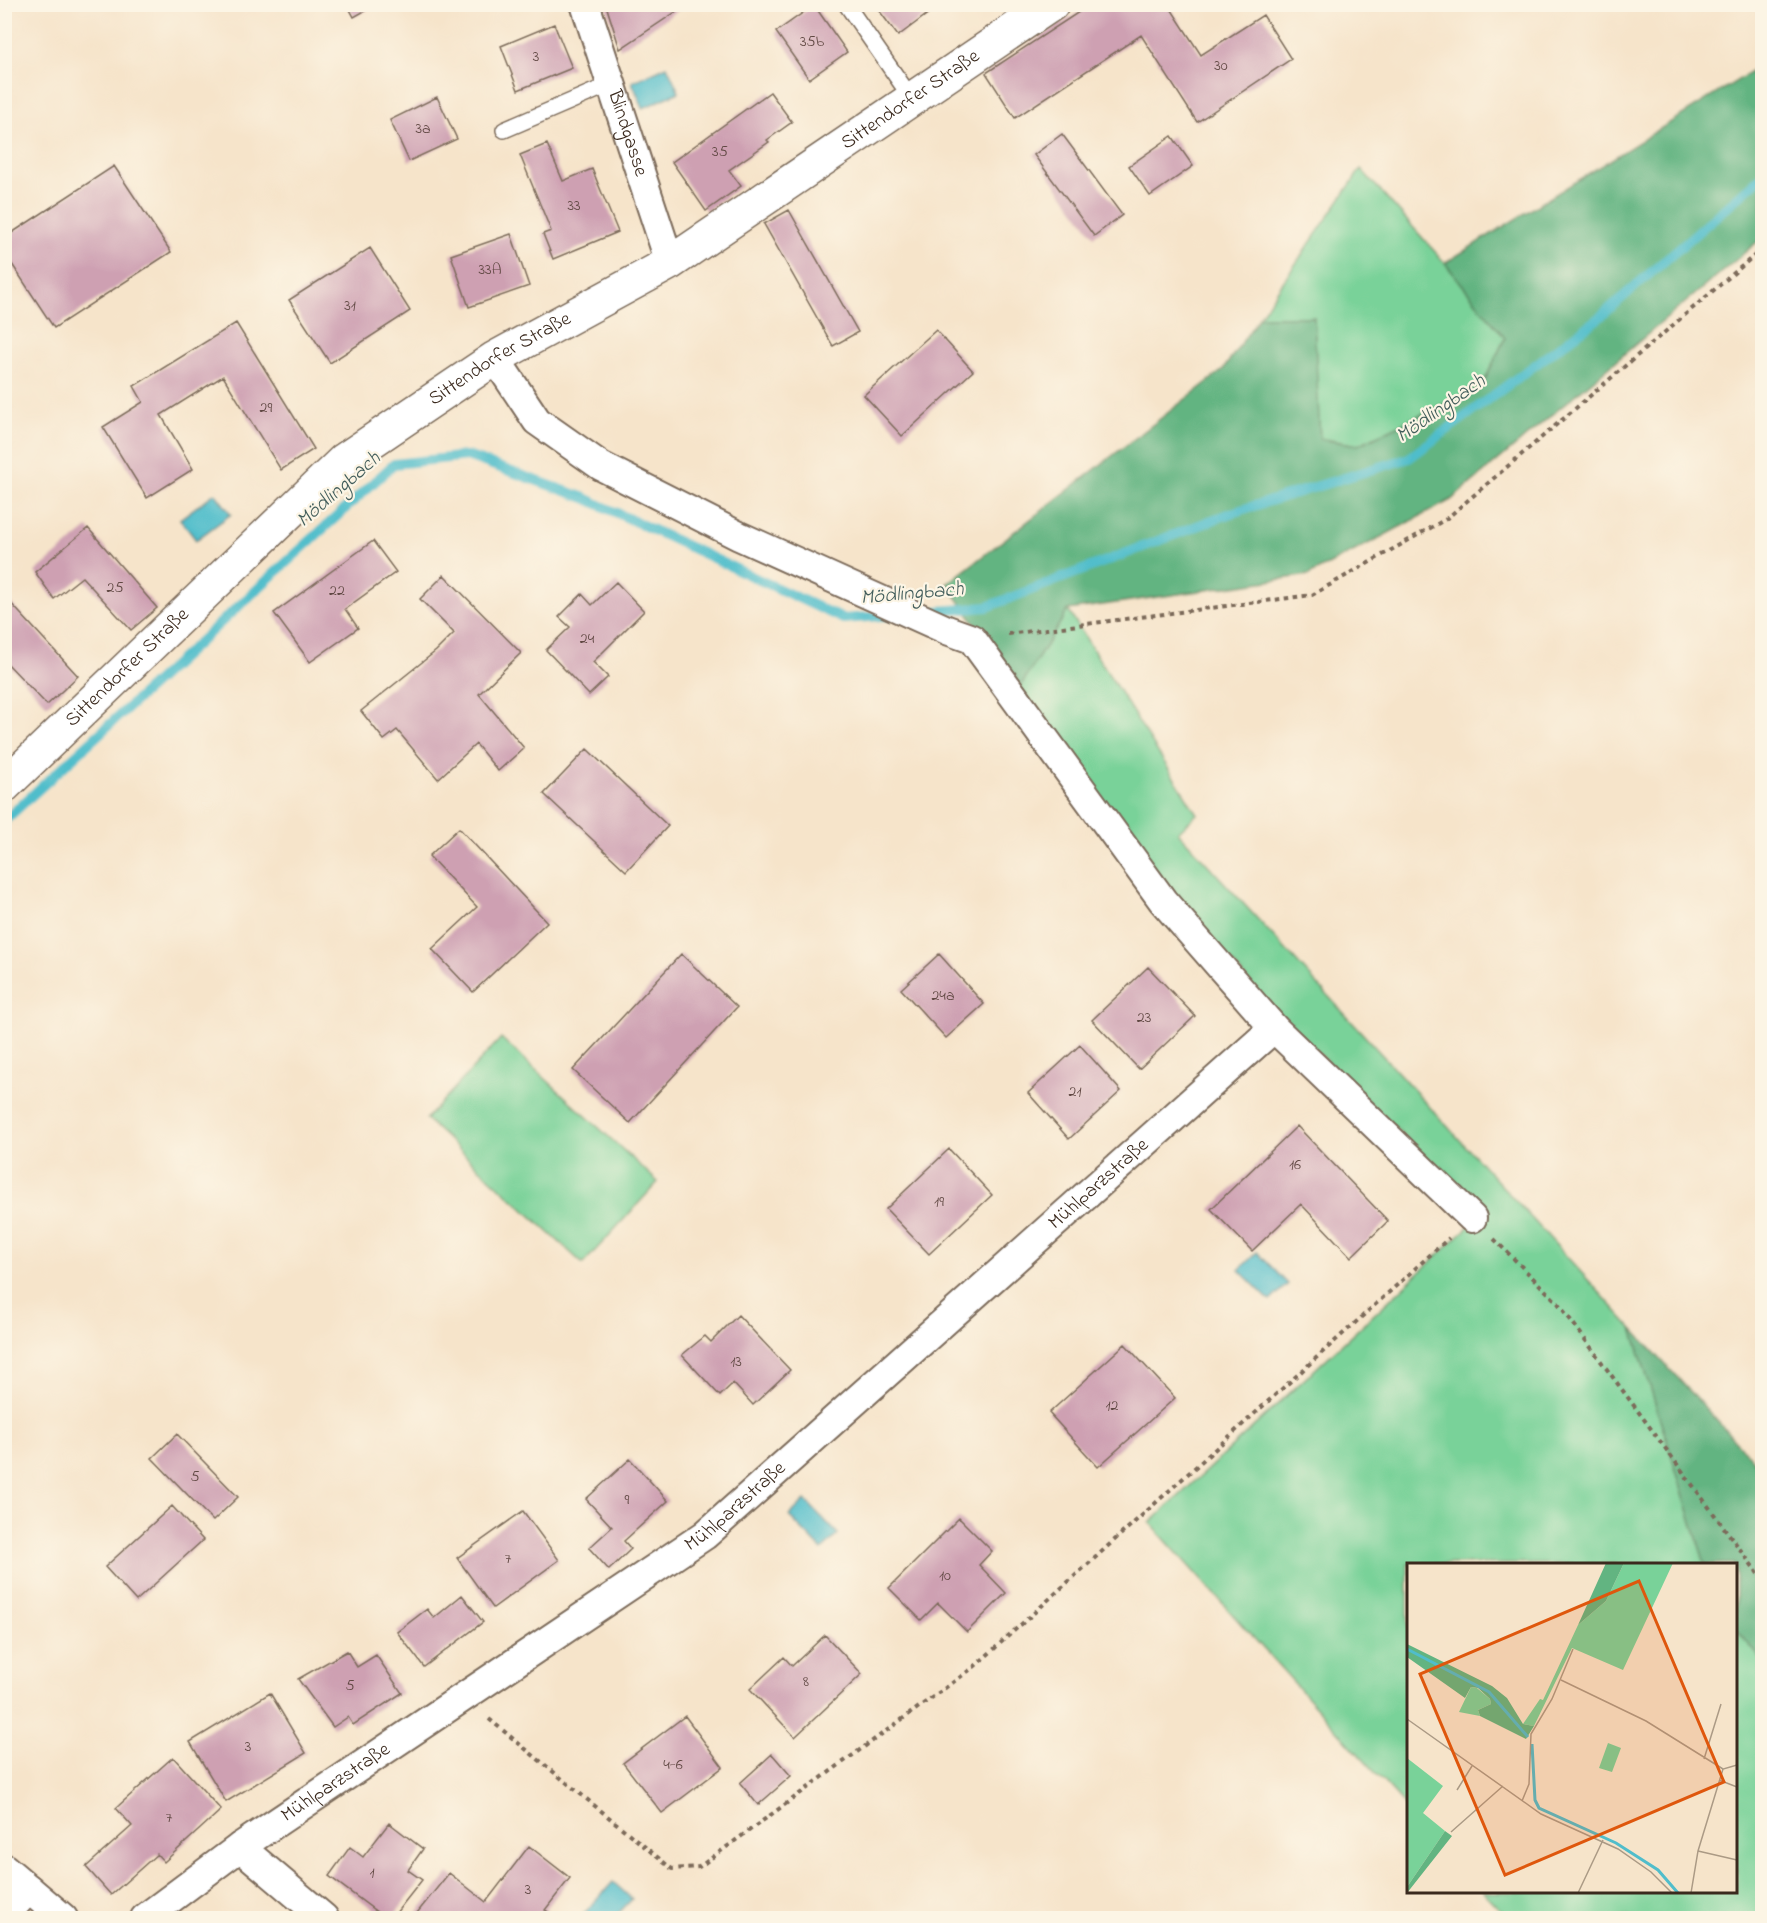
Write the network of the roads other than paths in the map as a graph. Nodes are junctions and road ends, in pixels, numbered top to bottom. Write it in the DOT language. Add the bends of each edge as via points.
graph roads {
  1 [pos="585,4"];
  2 [pos="846,4"];
  3 [pos="1052,4"];
  4 [pos="611,84"];
  5 [pos="912,99"];
  6 [pos="504,130"];
  7 [pos="670,263"];
  8 [pos="495,358"];
  9 [pos="4,786"];
  10 [pos="1275,1028"];
  11 [pos="1472,1218"];
  12 [pos="240,1847"];
  13 [pos="4,1868"];
  14 [pos="29,1889"];
  15 [pos="4,1916"];
  16 [pos="63,1918"];
  17 [pos="145,1918"];
  18 [pos="324,1918"];
  1 -- 4 [label="street, Blindgasse"];
  2 -- 5 [label="lane"];
  3 -- 5 [label="street, Sittendorfer Straße"];
  4 -- 6 [label="lane"];
  4 -- 7 [label="street, Blindgasse"];
  5 -- 7 [label="street, Sittendorfer Straße"];
  7 -- 8 [label="street, Sittendorfer Straße"];
  8 -- 9 [label="street, Sittendorfer Straße" via="344,460"];
  8 -- 10 [label="street" via="537,421 601,466 739,536 959,635 1163,901"];
  10 -- 11 [label="street"];
  10 -- 12 [label="street, Mühlparzstraße" via="705,1535"];
  12 -- 17 [label="street, Mühlparzstraße"];
  12 -- 18 [label="street"];
  13 -- 14 [label="street"];
  14 -- 15 [label="street"];
  14 -- 16 [label="street"];
}
